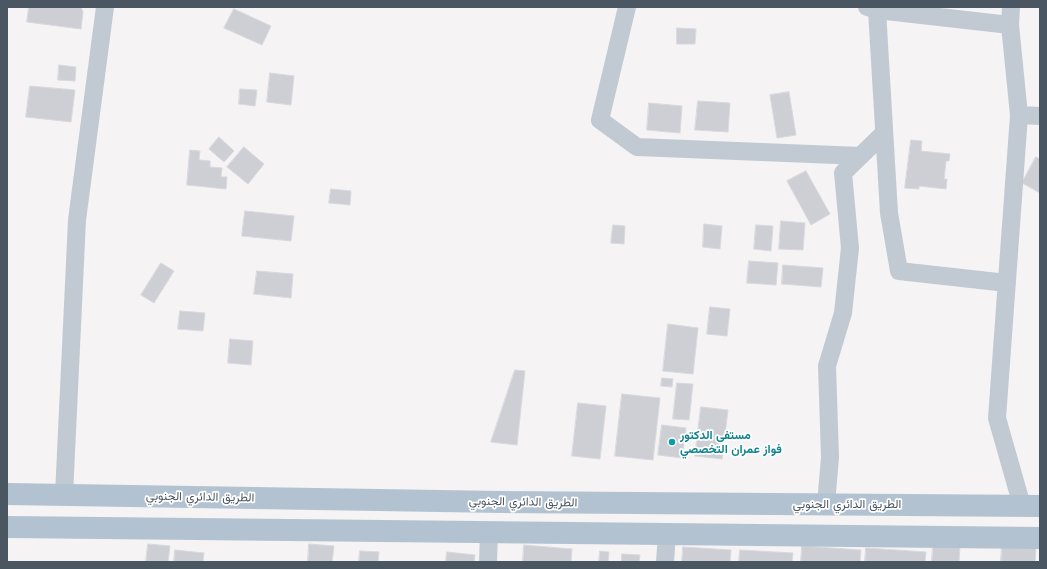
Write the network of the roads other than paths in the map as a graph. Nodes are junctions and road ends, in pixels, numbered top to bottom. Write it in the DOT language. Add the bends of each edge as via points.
graph roads {
  1 [pos="105,7"];
  2 [pos="627,7"];
  3 [pos="1011,7"];
  4 [pos="872,8"];
  5 [pos="1010,26"];
  6 [pos="1019,115"];
  7 [pos="1040,116"];
  8 [pos="884,133"];
  9 [pos="861,156"];
  10 [pos="1007,283"];
  11 [pos="7,494"];
  12 [pos="64,495"];
  13 [pos="826,504"];
  14 [pos="1031,506"];
  15 [pos="7,527"];
  16 [pos="489,532"];
  17 [pos="667,534"];
  18 [pos="1040,538"];
  19 [pos="488,562"];
  20 [pos="665,562"];
  1 -- 12 [label="street" via="77,220"];
  2 -- 9 [label="street" via="600,120 638,147"];
  3 -- 5 [label="street"];
  4 -- 5 [label="street"];
  4 -- 8 [label="street"];
  5 -- 6 [label="street"];
  6 -- 7 [label="street"];
  6 -- 10 [label="street"];
  8 -- 9 [label="street"];
  8 -- 10 [label="street" via="889,213 898,271"];
  9 -- 13 [label="street" via="843,173 850,248 843,313 827,366 830,457"];
  10 -- 14 [label="street" via="997,418"];
  11 -- 12 [label="main road, الطريق الدائري الجنوبي"];
  12 -- 13 [label="main road, الطريق الدائري الجنوبي"];
  13 -- 14 [label="main road, الطريق الدائري الجنوبي"];
  15 -- 16 [label="main road"];
  16 -- 17 [label="main road"];
  16 -- 19 [label="street"];
  17 -- 18 [label="main road"];
  17 -- 20 [label="street"];
}
